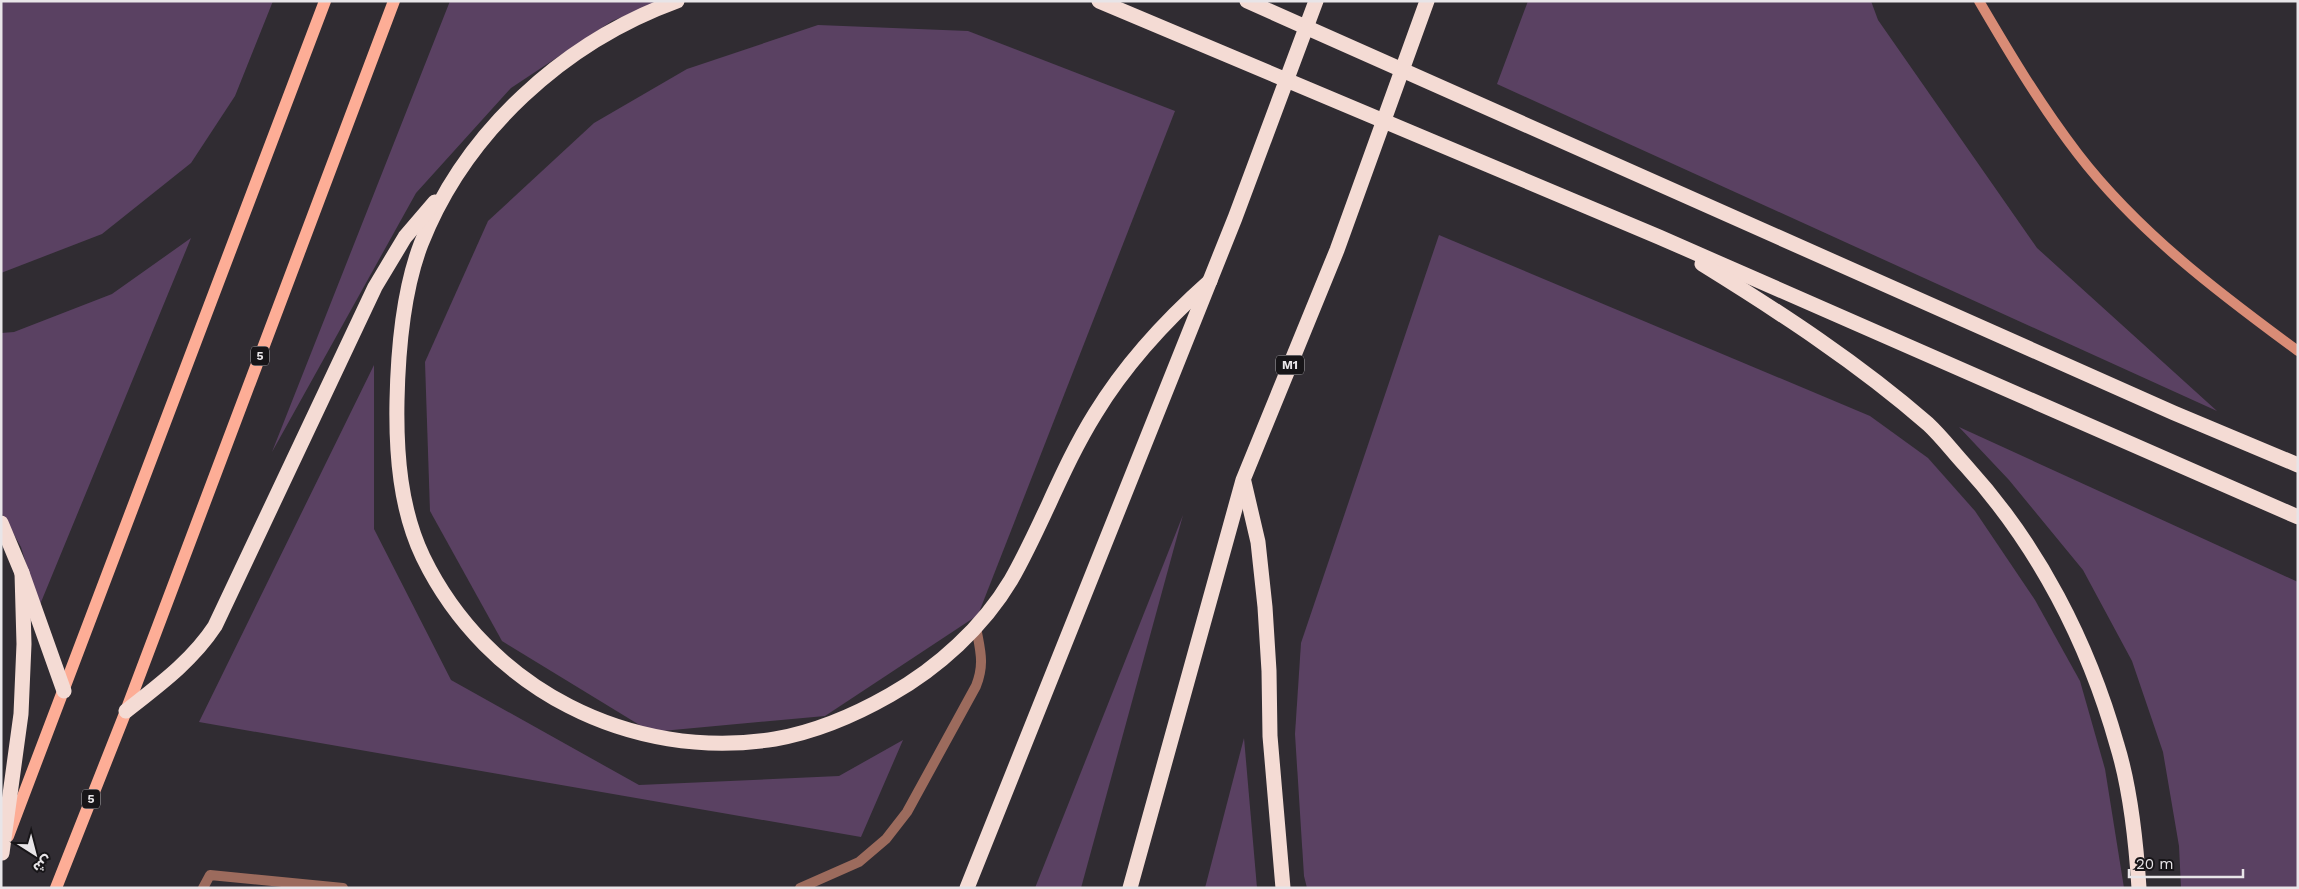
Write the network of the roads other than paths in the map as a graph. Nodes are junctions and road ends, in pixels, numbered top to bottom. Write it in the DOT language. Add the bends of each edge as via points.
graph roads {
  1 [pos="326,1"];
  2 [pos="394,1"];
  3 [pos="677,1"];
  4 [pos="1099,1"];
  5 [pos="1247,1"];
  6 [pos="1316,1"];
  7 [pos="1427,1"];
  8 [pos="1979,1"];
  9 [pos="448,185"];
  10 [pos="1659,237"];
  11 [pos="1210,281"];
  12 [pos="2298,351"];
  13 [pos="2298,466"];
  14 [pos="1243,480"];
  15 [pos="2298,517"];
  16 [pos="1,522"];
  17 [pos="22,573"];
  18 [pos="976,627"];
  19 [pos="64,691"];
  20 [pos="126,711"];
  21 [pos="2,854"];
  22 [pos="56,888"];
  23 [pos="203,888"];
  24 [pos="343,888"];
  25 [pos="800,888"];
  26 [pos="967,888"];
  27 [pos="1130,888"];
  28 [pos="1283,888"];
  29 [pos="2138,888"];
  1 -- 19 [label="main road"];
  2 -- 20 [label="main road, 5"];
  3 -- 9 [label="highway" via="657,8 594,42 538,83 487,132"];
  4 -- 10 [label="highway"];
  5 -- 13 [label="highway"];
  6 -- 11 [label="highway"];
  7 -- 14 [label="highway, M1" via="1338,250"];
  8 -- 12 [label="street" via="2019,70 2078,155 2128,210 2182,260"];
  9 -- 18 [label="highway" via="420,246 405,307 397,371 397,434 403,497 422,555 453,608 493,654 541,692 596,720 654,738 716,744 777,739 836,722 891,695 936,665"];
  9 -- 20 [label="highway" via="405,237 375,287 216,626 188,660"];
  10 -- 15 [label="highway"];
  10 -- 29 [label="highway" via="1798,325 1865,374 1929,426 1992,495 2046,573 2087,658 2118,746 2136,839"];
  11 -- 18 [label="highway" via="1177,310 1118,377 1072,454 1010,582"];
  11 -- 26 [label="highway"];
  14 -- 27 [label="highway"];
  14 -- 28 [label="highway" via="1258,542 1265,607 1270,736"];
  16 -- 17 [label="highway"];
  17 -- 19 [label="highway"];
  17 -- 21 [label="highway" via="24,644 21,714"];
  18 -- 25 [label="lane" via="982,659 981,673 907,812 886,839 859,862"];
  19 -- 21 [label="main road"];
  20 -- 22 [label="main road, 5"];
  23 -- 24 [label="lane" via="210,875"];
}
